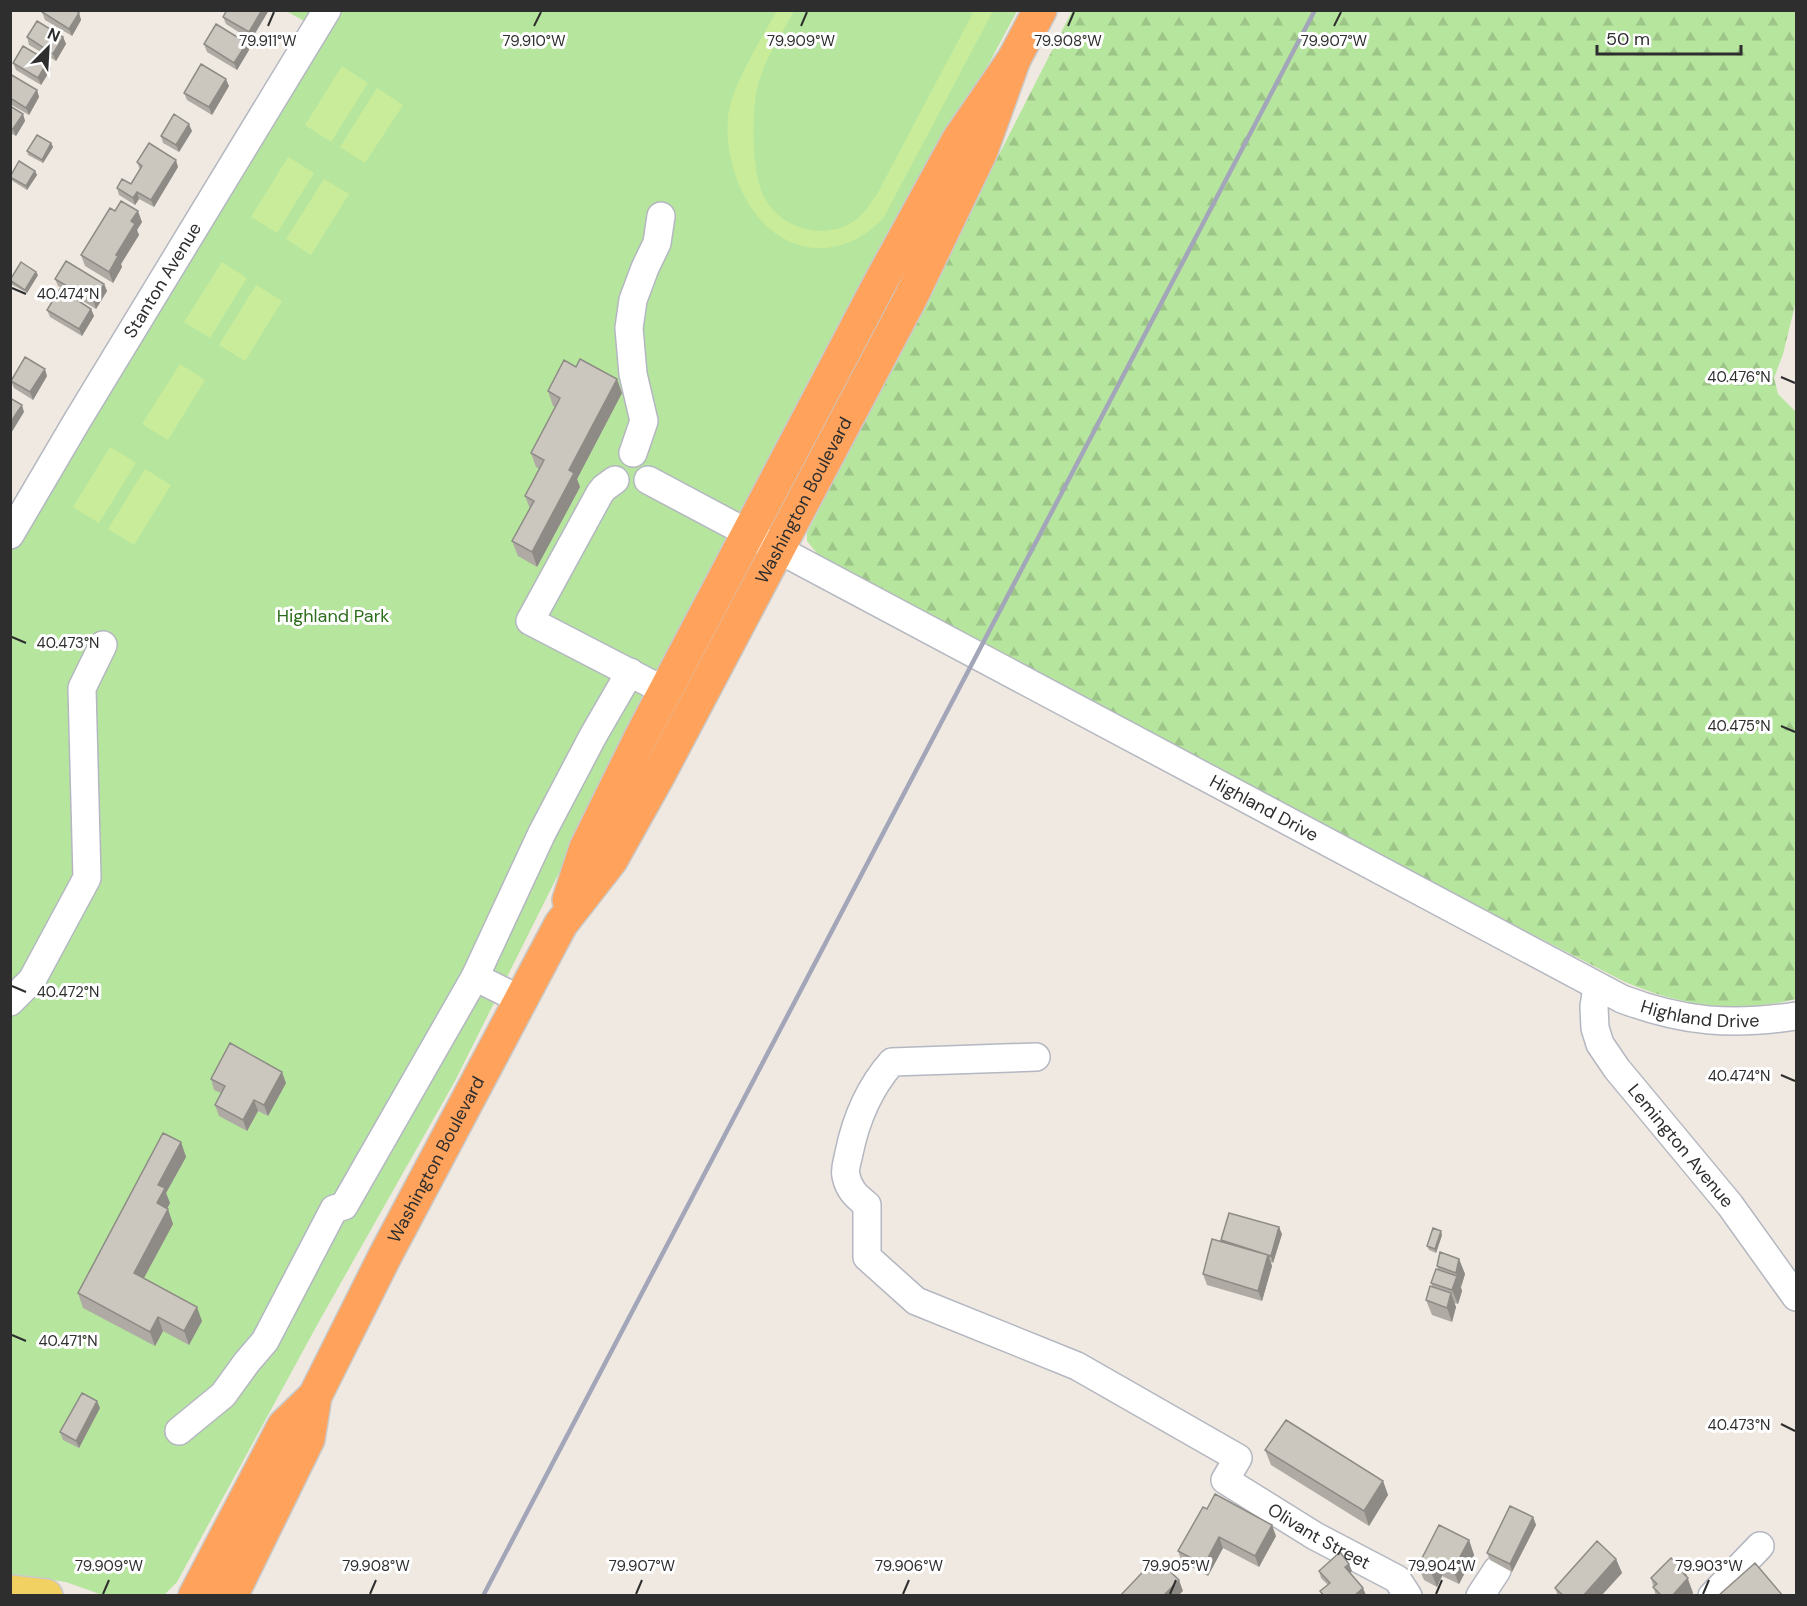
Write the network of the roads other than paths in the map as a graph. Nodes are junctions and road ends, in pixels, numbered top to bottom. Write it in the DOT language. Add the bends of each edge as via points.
graph roads {
  1 [pos="1040,10"];
  2 [pos="322,19"];
  3 [pos="1014,59"];
  4 [pos="661,216"];
  5 [pos="633,453"];
  6 [pos="615,480"];
  7 [pos="648,480"];
  8 [pos="749,533"];
  9 [pos="10,535"];
  10 [pos="778,549"];
  11 [pos="103,645"];
  12 [pos="630,672"];
  13 [pos="665,691"];
  14 [pos="561,924"];
  15 [pos="475,977"];
  16 [pos="1597,986"];
  17 [pos="521,1000"];
  18 [pos="10,1002"];
  19 [pos="1797,1016"];
  20 [pos="1036,1057"];
  21 [pos="1797,1297"];
  22 [pos="315,1396"];
  23 [pos="179,1431"];
  24 [pos="1761,1546"];
  25 [pos="1497,1570"];
  26 [pos="1402,1587"];
  27 [pos="10,1592"];
  28 [pos="46,1596"];
  29 [pos="195,1596"];
  30 [pos="231,1596"];
  31 [pos="1479,1596"];
  32 [pos="1712,1596"];
  1 -- 3 [label="highway, Washington Boulevard"];
  2 -- 9 [label="street, Stanton Avenue"];
  3 -- 8 [label="highway, Washington Boulevard" via="959,139"];
  3 -- 10 [label="highway, Washington Boulevard" via="981,151 961,193"];
  4 -- 5 [label="street" via="657,243 633,300 629,328 633,374 644,421"];
  5 -- 6 [label="street" via="618,459"];
  5 -- 7 [label="street" via="648,463"];
  6 -- 7 [label="street" via="623,488 635,490"];
  6 -- 12 [label="street" via="600,493 530,621"];
  7 -- 8 [label="street, Highland Drive"];
  8 -- 10 [label="street, Highland Drive"];
  8 -- 13 [label="highway, Washington Boulevard"];
  10 -- 14 [label="highway, Washington Boulevard" via="610,860"];
  10 -- 16 [label="street, Highland Drive"];
  11 -- 18 [label="street" via="82,688 87,878 32,980"];
  12 -- 13 [label="street"];
  12 -- 15 [label="street" via="542,833"];
  13 -- 14 [label="highway, Washington Boulevard" via="586,848"];
  14 -- 17 [label="highway, Washington Boulevard"];
  15 -- 17 [label="street"];
  15 -- 23 [label="street" via="344,1206 334,1209 265,1341 223,1395"];
  16 -- 19 [label="street, Highland Drive" via="1649,1009 1710,1022 1763,1022"];
  16 -- 21 [label="street, Lemington Avenue" via="1595,1028 1600,1044 1730,1204"];
  17 -- 22 [label="highway, Washington Boulevard"];
  20 -- 26 [label="street, Olivant Street" via="892,1062 879,1077 852,1139 845,1174 852,1193 867,1204 867,1257 916,1301 1077,1366 1238,1458 1225,1480"];
  22 -- 29 [label="highway, Washington Boulevard" via="284,1426"];
  22 -- 30 [label="highway, Washington Boulevard" via="308,1439"];
  24 -- 32 [label="street"];
  25 -- 31 [label="street"];
  27 -- 28 [label="main road"];
}
